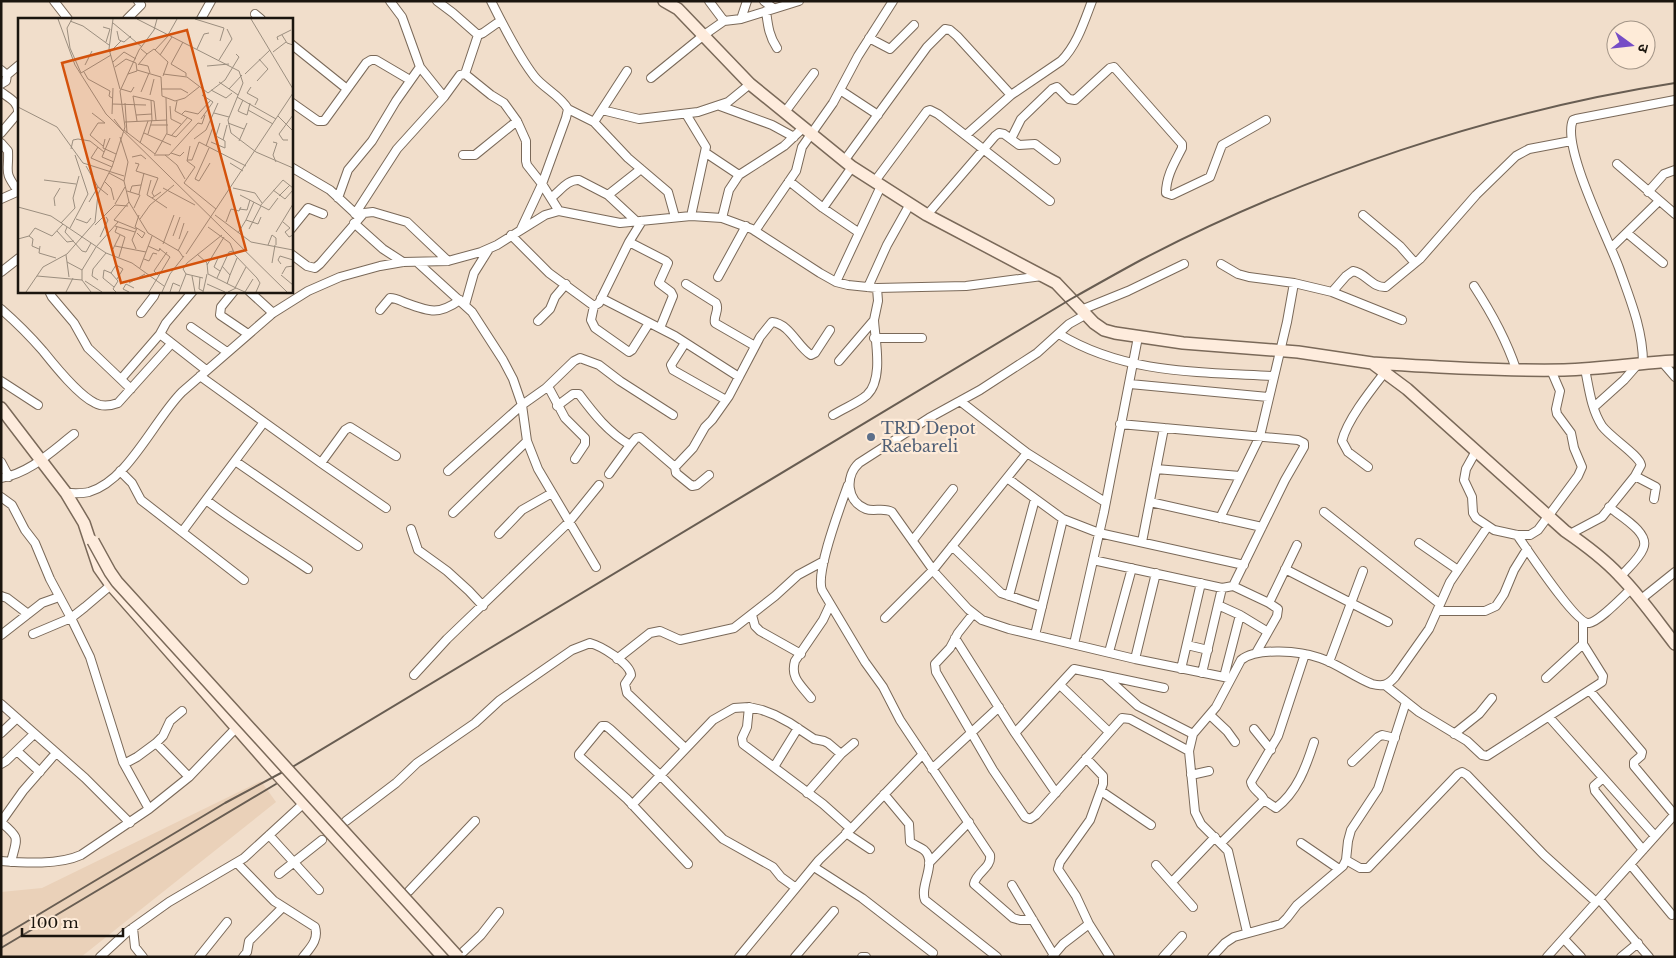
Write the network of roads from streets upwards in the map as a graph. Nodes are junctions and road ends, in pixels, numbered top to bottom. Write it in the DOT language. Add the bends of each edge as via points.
graph roads {
  1 [pos="54,1"];
  2 [pos="138,1"];
  3 [pos="211,1"];
  4 [pos="390,1"];
  5 [pos="436,1"];
  6 [pos="491,1"];
  7 [pos="664,1"];
  8 [pos="709,1"];
  9 [pos="747,1"];
  10 [pos="764,1"];
  11 [pos="893,1"];
  12 [pos="1092,1"];
  13 [pos="794,2"];
  14 [pos="770,10"];
  15 [pos="67,18"];
  16 [pos="128,18"];
  17 [pos="202,18"];
  18 [pos="741,19"];
  19 [pos="500,21"];
  20 [pos="724,22"];
  21 [pos="914,25"];
  22 [pos="478,35"];
  23 [pos="704,35"];
  24 [pos="869,38"];
  25 [pos="292,45"];
  26 [pos="777,48"];
  27 [pos="18,66"];
  28 [pos="420,67"];
  29 [pos="628,71"];
  30 [pos="4,73"];
  31 [pos="814,73"];
  32 [pos="465,74"];
  33 [pos="651,78"];
  34 [pos="410,80"];
  35 [pos="1,84"];
  36 [pos="750,84"];
  37 [pos="347,89"];
  38 [pos="840,90"];
  39 [pos="1,92"];
  40 [pos="1012,95"];
  41 [pos="444,97"];
  42 [pos="1675,100"];
  43 [pos="292,103"];
  44 [pos="720,106"];
  45 [pos="568,109"];
  46 [pos="602,110"];
  47 [pos="785,112"];
  48 [pos="686,114"];
  49 [pos="878,115"];
  50 [pos="1266,120"];
  51 [pos="517,122"];
  52 [pos="594,122"];
  53 [pos="807,130"];
  54 [pos="1,133"];
  55 [pos="966,135"];
  56 [pos="794,137"];
  57 [pos="1011,139"];
  58 [pos="1571,142"];
  59 [pos="1,143"];
  60 [pos="983,150"];
  61 [pos="706,153"];
  62 [pos="463,154"];
  63 [pos="1056,160"];
  64 [pos="848,164"];
  65 [pos="1617,164"];
  66 [pos="641,168"];
  67 [pos="292,169"];
  68 [pos="1675,170"];
  69 [pos="738,175"];
  70 [pos="789,181"];
  71 [pos="542,184"];
  72 [pos="878,184"];
  73 [pos="18,191"];
  74 [pos="1648,192"];
  75 [pos="608,195"];
  76 [pos="552,197"];
  77 [pos="338,198"];
  78 [pos="1,199"];
  79 [pos="1050,200"];
  80 [pos="1659,201"];
  81 [pos="910,204"];
  82 [pos="823,208"];
  83 [pos="559,211"];
  84 [pos="323,214"];
  85 [pos="1675,214"];
  86 [pos="927,215"];
  87 [pos="1363,215"];
  88 [pos="691,216"];
  89 [pos="675,217"];
  90 [pos="356,218"];
  91 [pos="722,218"];
  92 [pos="639,221"];
  93 [pos="746,226"];
  94 [pos="292,228"];
  95 [pos="520,229"];
  96 [pos="755,230"];
  97 [pos="858,232"];
  98 [pos="1627,233"];
  99 [pos="511,235"];
  100 [pos="629,242"];
  101 [pos="489,248"];
  102 [pos="1611,248"];
  103 [pos="292,255"];
  104 [pos="18,259"];
  105 [pos="448,261"];
  106 [pos="403,262"];
  107 [pos="417,262"];
  108 [pos="1415,263"];
  109 [pos="1663,263"];
  110 [pos="1184,264"];
  111 [pos="1221,264"];
  112 [pos="1,272"];
  113 [pos="1044,276"];
  114 [pos="718,277"];
  115 [pos="836,282"];
  116 [pos="1294,283"];
  117 [pos="566,284"];
  118 [pos="686,284"];
  119 [pos="1474,286"];
  120 [pos="868,287"];
  121 [pos="877,288"];
  122 [pos="50,292"];
  123 [pos="156,292"];
  124 [pos="192,292"];
  125 [pos="233,292"];
  126 [pos="250,292"];
  127 [pos="1332,292"];
  128 [pos="601,298"];
  129 [pos="462,303"];
  130 [pos="594,306"];
  131 [pos="1,309"];
  132 [pos="380,310"];
  133 [pos="1083,312"];
  134 [pos="141,313"];
  135 [pos="273,314"];
  136 [pos="874,320"];
  137 [pos="1402,320"];
  138 [pos="538,321"];
  139 [pos="649,323"];
  140 [pos="191,327"];
  141 [pos="660,328"];
  142 [pos="830,330"];
  143 [pos="160,334"];
  144 [pos="248,334"];
  145 [pos="1059,334"];
  146 [pos="1138,337"];
  147 [pos="874,338"];
  148 [pos="922,338"];
  149 [pos="685,343"];
  150 [pos="171,344"];
  151 [pos="755,346"];
  152 [pos="1279,351"];
  153 [pos="227,352"];
  154 [pos="839,361"];
  155 [pos="1675,361"];
  156 [pos="1662,362"];
  157 [pos="1372,363"];
  158 [pos="1134,364"];
  159 [pos="1640,364"];
  160 [pos="1516,369"];
  161 [pos="1585,369"];
  162 [pos="1551,370"];
  163 [pos="1384,372"];
  164 [pos="203,373"];
  165 [pos="739,376"];
  166 [pos="1273,376"];
  167 [pos="1675,376"];
  168 [pos="121,379"];
  169 [pos="1,381"];
  170 [pos="1130,384"];
  171 [pos="546,388"];
  172 [pos="131,389"];
  173 [pos="1268,397"];
  174 [pos="726,400"];
  175 [pos="960,401"];
  176 [pos="38,405"];
  177 [pos="522,405"];
  178 [pos="558,406"];
  179 [pos="1594,407"];
  180 [pos="2,412"];
  181 [pos="672,415"];
  182 [pos="833,415"];
  183 [pos="264,422"];
  184 [pos="1120,424"];
  185 [pos="1164,428"];
  186 [pos="74,434"];
  187 [pos="1260,436"];
  188 [pos="527,441"];
  189 [pos="630,445"];
  190 [pos="1476,451"];
  191 [pos="1027,453"];
  192 [pos="396,456"];
  193 [pos="575,459"];
  194 [pos="41,460"];
  195 [pos="234,461"];
  196 [pos="1,462"];
  197 [pos="321,463"];
  198 [pos="675,467"];
  199 [pos="1368,467"];
  200 [pos="1156,469"];
  201 [pos="120,471"];
  202 [pos="448,471"];
  203 [pos="609,474"];
  204 [pos="709,475"];
  205 [pos="1240,476"];
  206 [pos="1635,476"];
  207 [pos="5,478"];
  208 [pos="1007,478"];
  209 [pos="849,483"];
  210 [pos="599,485"];
  211 [pos="953,489"];
  212 [pos="66,492"];
  213 [pos="552,493"];
  214 [pos="1,497"];
  215 [pos="1035,499"];
  216 [pos="1654,499"];
  217 [pos="206,500"];
  218 [pos="1105,502"];
  219 [pos="1150,502"];
  220 [pos="386,508"];
  221 [pos="1609,508"];
  222 [pos="1324,512"];
  223 [pos="453,513"];
  224 [pos="1548,516"];
  225 [pos="1220,518"];
  226 [pos="1063,520"];
  227 [pos="569,522"];
  228 [pos="84,524"];
  229 [pos="1488,526"];
  230 [pos="1262,527"];
  231 [pos="411,530"];
  232 [pos="182,532"];
  233 [pos="1099,533"];
  234 [pos="499,534"];
  235 [pos="1570,534"];
  236 [pos="1517,535"];
  237 [pos="913,540"];
  238 [pos="1142,542"];
  239 [pos="1419,543"];
  240 [pos="1297,545"];
  241 [pos="358,546"];
  242 [pos="952,546"];
  243 [pos="1527,549"];
  244 [pos="1093,560"];
  245 [pos="824,561"];
  246 [pos="1244,565"];
  247 [pos="596,566"];
  248 [pos="1132,568"];
  249 [pos="308,569"];
  250 [pos="933,570"];
  251 [pos="1285,570"];
  252 [pos="1458,570"];
  253 [pos="1364,571"];
  254 [pos="1675,572"];
  255 [pos="1156,574"];
  256 [pos="1621,576"];
  257 [pos="244,580"];
  258 [pos="1201,583"];
  259 [pos="110,585"];
  260 [pos="1233,586"];
  261 [pos="1222,588"];
  262 [pos="1631,589"];
  263 [pos="1,596"];
  264 [pos="1009,596"];
  265 [pos="59,597"];
  266 [pos="1640,600"];
  267 [pos="1269,603"];
  268 [pos="1351,603"];
  269 [pos="830,605"];
  270 [pos="1218,605"];
  271 [pos="483,606"];
  272 [pos="1042,607"];
  273 [pos="1439,608"];
  274 [pos="28,614"];
  275 [pos="973,614"];
  276 [pos="1240,614"];
  277 [pos="752,615"];
  278 [pos="71,618"];
  279 [pos="885,618"];
  280 [pos="1388,622"];
  281 [pos="1583,622"];
  282 [pos="1268,632"];
  283 [pos="33,634"];
  284 [pos="1,635"];
  285 [pos="1035,635"];
  286 [pos="955,638"];
  287 [pos="1074,644"];
  288 [pos="1583,644"];
  289 [pos="1675,644"];
  290 [pos="1187,645"];
  291 [pos="1208,650"];
  292 [pos="1109,652"];
  293 [pos="1256,653"];
  294 [pos="801,654"];
  295 [pos="1305,654"];
  296 [pos="617,659"];
  297 [pos="1135,659"];
  298 [pos="1330,662"];
  299 [pos="1181,669"];
  300 [pos="1202,673"];
  301 [pos="414,675"];
  302 [pos="1106,676"];
  303 [pos="1227,678"];
  304 [pos="1546,678"];
  305 [pos="1060,685"];
  306 [pos="1385,685"];
  307 [pos="1164,688"];
  308 [pos="1590,691"];
  309 [pos="811,698"];
  310 [pos="1492,698"];
  311 [pos="1406,702"];
  312 [pos="1,704"];
  313 [pos="749,707"];
  314 [pos="999,707"];
  315 [pos="182,711"];
  316 [pos="1210,715"];
  317 [pos="1549,717"];
  318 [pos="17,718"];
  319 [pos="236,728"];
  320 [pos="798,728"];
  321 [pos="1254,729"];
  322 [pos="971,732"];
  323 [pos="1109,732"];
  324 [pos="1,733"];
  325 [pos="34,734"];
  326 [pos="1015,734"];
  327 [pos="1193,734"];
  328 [pos="1454,734"];
  329 [pos="1395,738"];
  330 [pos="1235,742"];
  331 [pos="1314,742"];
  332 [pos="156,743"];
  333 [pos="854,743"];
  334 [pos="685,748"];
  335 [pos="17,750"];
  336 [pos="1271,750"];
  337 [pos="1189,751"];
  338 [pos="56,753"];
  339 [pos="841,754"];
  340 [pos="923,754"];
  341 [pos="1086,758"];
  342 [pos="1352,762"];
  343 [pos="1,764"];
  344 [pos="124,764"];
  345 [pos="774,767"];
  346 [pos="932,769"];
  347 [pos="1209,771"];
  348 [pos="40,772"];
  349 [pos="660,775"];
  350 [pos="1191,775"];
  351 [pos="189,777"];
  352 [pos="1603,778"];
  353 [pos="1101,791"];
  354 [pos="808,793"];
  355 [pos="1056,793"];
  356 [pos="884,794"];
  357 [pos="1264,800"];
  358 [pos="304,803"];
  359 [pos="632,804"];
  360 [pos="149,809"];
  361 [pos="1675,814"];
  362 [pos="346,821"];
  363 [pos="475,821"];
  364 [pos="968,822"];
  365 [pos="130,823"];
  366 [pos="2,825"];
  367 [pos="1151,825"];
  368 [pos="848,831"];
  369 [pos="269,835"];
  370 [pos="1655,836"];
  371 [pos="322,840"];
  372 [pos="1218,840"];
  373 [pos="1301,843"];
  374 [pos="870,849"];
  375 [pos="1643,850"];
  376 [pos="1346,860"];
  377 [pos="1,861"];
  378 [pos="12,862"];
  379 [pos="237,863"];
  380 [pos="294,863"];
  381 [pos="929,863"];
  382 [pos="688,864"];
  383 [pos="1630,864"];
  384 [pos="1156,865"];
  385 [pos="814,867"];
  386 [pos="1339,869"];
  387 [pos="279,874"];
  388 [pos="1172,882"];
  389 [pos="1012,885"];
  390 [pos="796,888"];
  391 [pos="319,890"];
  392 [pos="409,891"];
  393 [pos="1598,901"];
  394 [pos="1192,906"];
  395 [pos="283,907"];
  396 [pos="834,911"];
  397 [pos="499,912"];
  398 [pos="1672,914"];
  399 [pos="1033,920"];
  400 [pos="227,922"];
  401 [pos="1089,924"];
  402 [pos="133,928"];
  403 [pos="1246,932"];
  404 [pos="1182,936"];
  405 [pos="1564,938"];
  406 [pos="1638,943"];
  407 [pos="933,953"];
  408 [pos="461,954"];
  409 [pos="798,956"];
  410 [pos="1054,956"];
  411 [pos="100,957"];
  412 [pos="143,957"];
  413 [pos="199,957"];
  414 [pos="243,957"];
  415 [pos="302,957"];
  416 [pos="443,957"];
  417 [pos="739,957"];
  418 [pos="862,957"];
  419 [pos="866,957"];
  420 [pos="997,957"];
  421 [pos="1110,957"];
  422 [pos="1164,957"];
  423 [pos="1212,957"];
  424 [pos="1547,957"];
  425 [pos="1582,957"];
  426 [pos="1621,957"];
  427 [pos="1649,957"];
  1 -- 15 [label="street"];
  2 -- 16 [label="street" via="141,4"];
  3 -- 17 [label="street"];
  4 -- 28 [label="street" via="404,22"];
  5 -- 22 [label="street"];
  6 -- 19 [label="street"];
  7 -- 23 [label="street" via="678,9"];
  8 -- 20 [label="street"];
  9 -- 18 [label="street"];
  10 -- 14 [label="street"];
  11 -- 24 [label="street"];
  12 -- 40 [label="street" via="1068,54"];
  13 -- 14 [label="street"];
  14 -- 18 [label="street"];
  14 -- 26 [label="street" via="768,31"];
  18 -- 20 [label="street"];
  19 -- 22 [label="street"];
  19 -- 45 [label="street" via="535,77"];
  20 -- 23 [label="street"];
  21 -- 24 [label="street" via="890,49"];
  22 -- 32 [label="street"];
  23 -- 33 [label="street"];
  23 -- 36 [label="street"];
  24 -- 38 [label="street"];
  25 -- 37 [label="street"];
  27 -- 30 [label="street"];
  28 -- 34 [label="street"];
  28 -- 41 [label="street"];
  29 -- 46 [label="street"];
  30 -- 35 [label="street" via="6,81"];
  31 -- 47 [label="street"];
  32 -- 41 [label="street" via="460,75"];
  32 -- 51 [label="street" via="504,103"];
  34 -- 37 [label="street" via="371,60"];
  34 -- 77 [label="street" via="372,141 348,170"];
  36 -- 44 [label="street"];
  36 -- 47 [label="street"];
  37 -- 43 [label="street" via="321,122"];
  38 -- 49 [label="street"];
  38 -- 53 [label="street" via="826,115"];
  39 -- 54 [label="street" via="15,102 18,109"];
  40 -- 49 [label="street" via="957,36 945,29 927,47"];
  40 -- 55 [label="street"];
  41 -- 90 [label="street" via="397,149"];
  42 -- 58 [label="street" via="1573,120"];
  44 -- 48 [label="street"];
  44 -- 56 [label="street"];
  45 -- 52 [label="street"];
  45 -- 71 [label="street"];
  46 -- 48 [label="street" via="638,119"];
  46 -- 52 [label="street"];
  47 -- 53 [label="street"];
  48 -- 61 [label="street" via="704,142"];
  49 -- 64 [label="street"];
  50 -- 57 [label="street" via="1222,145 1210,177 1169,194 1165,191 1168,178 1182,144 1114,67 1075,100 1055,88 1021,119"];
  51 -- 62 [label="street" via="475,155"];
  51 -- 71 [label="street" via="526,141 528,165"];
  52 -- 66 [label="street"];
  53 -- 56 [label="street"];
  53 -- 64 [label="street"];
  53 -- 70 [label="street" via="796,171"];
  55 -- 60 [label="street"];
  55 -- 72 [label="street" via="933,111 927,111"];
  56 -- 69 [label="street"];
  57 -- 60 [label="street" via="999,133"];
  57 -- 63 [label="street" via="1019,145 1035,144"];
  58 -- 102 [label="street" via="1581,179"];
  58 -- 108 [label="street" via="1529,149 1516,156"];
  59 -- 73 [label="street" via="8,151 8,176"];
  60 -- 79 [label="street"];
  60 -- 86 [label="street"];
  61 -- 69 [label="street"];
  61 -- 88 [label="street"];
  64 -- 72 [label="street"];
  64 -- 82 [label="street"];
  65 -- 74 [label="street"];
  66 -- 75 [label="street"];
  66 -- 89 [label="street" via="668,192"];
  67 -- 77 [label="street"];
  68 -- 74 [label="street" via="1664,174"];
  69 -- 91 [label="street" via="729,190"];
  70 -- 82 [label="street"];
  70 -- 96 [label="street"];
  71 -- 76 [label="street"];
  71 -- 95 [label="street"];
  72 -- 81 [label="street"];
  72 -- 97 [label="street"];
  73 -- 78 [label="street"];
  74 -- 80 [label="street"];
  75 -- 76 [label="street" via="575,180"];
  75 -- 92 [label="street"];
  76 -- 83 [label="street"];
  77 -- 90 [label="street"];
  80 -- 85 [label="street"];
  80 -- 98 [label="street"];
  81 -- 86 [label="street"];
  81 -- 120 [label="street"];
  82 -- 97 [label="street"];
  83 -- 92 [label="street" via="610,222"];
  83 -- 95 [label="street"];
  84 -- 94 [label="street" via="308,208"];
  86 -- 113 [label="street"];
  87 -- 108 [label="street"];
  88 -- 89 [label="street"];
  88 -- 91 [label="street"];
  89 -- 92 [label="street"];
  90 -- 103 [label="street" via="315,268"];
  90 -- 105 [label="street" via="370,211 407,222"];
  90 -- 106 [label="street" via="382,249"];
  91 -- 93 [label="street"];
  92 -- 100 [label="street"];
  93 -- 96 [label="street"];
  93 -- 114 [label="street"];
  95 -- 99 [label="street"];
  96 -- 115 [label="street"];
  97 -- 115 [label="street"];
  98 -- 102 [label="street"];
  98 -- 109 [label="street"];
  99 -- 101 [label="street"];
  99 -- 117 [label="street" via="549,273"];
  100 -- 128 [label="street"];
  100 -- 141 [label="street" via="666,260 668,264 659,283 673,296"];
  101 -- 105 [label="street"];
  101 -- 129 [label="street"];
  102 -- 159 [label="street" via="1640,330 1643,349"];
  104 -- 112 [label="street"];
  105 -- 107 [label="street"];
  106 -- 107 [label="street"];
  106 -- 135 [label="street" via="340,277 308,290"];
  107 -- 129 [label="street"];
  108 -- 127 [label="street" via="1386,288 1376,286 1353,271"];
  110 -- 133 [label="street"];
  111 -- 116 [label="street" via="1249,278"];
  113 -- 121 [label="street" via="966,286"];
  113 -- 133 [label="street" via="1063,288"];
  115 -- 120 [label="street"];
  116 -- 127 [label="street"];
  116 -- 152 [label="street"];
  117 -- 130 [label="street"];
  117 -- 138 [label="street"];
  118 -- 151 [label="street" via="716,303 718,308 714,319 717,325"];
  119 -- 160 [label="street" via="1491,312"];
  120 -- 121 [label="street"];
  121 -- 136 [label="street"];
  122 -- 168 [label="street" via="74,323 88,348"];
  123 -- 134 [label="street"];
  124 -- 143 [label="street"];
  125 -- 144 [label="street" via="221,307 220,315"];
  126 -- 135 [label="street"];
  127 -- 137 [label="street"];
  128 -- 130 [label="street"];
  128 -- 139 [label="street"];
  129 -- 132 [label="street" via="438,311 390,298"];
  129 -- 177 [label="street" via="472,312 503,360"];
  130 -- 139 [label="street" via="591,320 595,328 629,352"];
  131 -- 172 [label="street" via="89,400 98,405 112,405"];
  133 -- 145 [label="street"];
  133 -- 146 [label="street" via="1104,330"];
  135 -- 144 [label="street"];
  136 -- 147 [label="street"];
  136 -- 154 [label="street"];
  139 -- 141 [label="street"];
  140 -- 153 [label="street"];
  141 -- 149 [label="street"];
  142 -- 151 [label="street" via="813,355 774,322"];
  143 -- 150 [label="street"];
  143 -- 168 [label="street"];
  144 -- 153 [label="street"];
  145 -- 158 [label="street" via="1094,352"];
  145 -- 175 [label="street" via="1038,353"];
  146 -- 152 [label="street"];
  146 -- 158 [label="street"];
  147 -- 148 [label="street"];
  147 -- 182 [label="street" via="877,366 872,387 866,395"];
  149 -- 165 [label="street"];
  149 -- 174 [label="street" via="671,365 673,370"];
  150 -- 164 [label="street"];
  150 -- 172 [label="street"];
  151 -- 165 [label="street"];
  152 -- 157 [label="street"];
  152 -- 166 [label="street"];
  153 -- 164 [label="street"];
  155 -- 156 [label="street"];
  156 -- 159 [label="street"];
  156 -- 167 [label="street"];
  157 -- 160 [label="street"];
  157 -- 163 [label="street"];
  158 -- 166 [label="street"];
  158 -- 170 [label="street"];
  159 -- 161 [label="street"];
  159 -- 179 [label="street"];
  160 -- 162 [label="street"];
  161 -- 162 [label="street"];
  161 -- 179 [label="street"];
  162 -- 224 [label="street" via="1560,391 1557,414 1571,433 1582,467"];
  163 -- 190 [label="street"];
  163 -- 199 [label="street" via="1343,435 1342,441 1348,452"];
  164 -- 183 [label="street"];
  164 -- 201 [label="street" via="169,406"];
  165 -- 174 [label="street"];
  166 -- 173 [label="street"];
  168 -- 172 [label="street"];
  169 -- 176 [label="street"];
  170 -- 173 [label="street"];
  170 -- 184 [label="street"];
  171 -- 177 [label="street"];
  171 -- 178 [label="street"];
  171 -- 181 [label="street" via="580,358 599,365"];
  173 -- 187 [label="street"];
  174 -- 198 [label="street" via="693,448"];
  175 -- 191 [label="street"];
  175 -- 209 [label="street" via="859,463"];
  177 -- 188 [label="street"];
  177 -- 202 [label="street"];
  178 -- 189 [label="street" via="579,394 605,426"];
  178 -- 193 [label="street" via="585,438 585,444"];
  179 -- 206 [label="street" via="1607,432 1641,462"];
  180 -- 194 [label="street"];
  183 -- 195 [label="street"];
  183 -- 197 [label="street"];
  184 -- 185 [label="street"];
  184 -- 218 [label="street"];
  185 -- 187 [label="street"];
  185 -- 200 [label="street"];
  186 -- 194 [label="street"];
  187 -- 205 [label="street"];
  187 -- 230 [label="street" via="1304,443"];
  188 -- 213 [label="street"];
  188 -- 223 [label="street"];
  189 -- 198 [label="street" via="640,437"];
  189 -- 203 [label="street"];
  190 -- 224 [label="street"];
  190 -- 229 [label="street" via="1464,480 1473,501 1474,515"];
  191 -- 208 [label="street"];
  191 -- 218 [label="street"];
  192 -- 197 [label="street" via="350,427"];
  194 -- 207 [label="street"];
  194 -- 212 [label="street"];
  195 -- 217 [label="street"];
  195 -- 241 [label="street"];
  196 -- 207 [label="street"];
  197 -- 220 [label="street"];
  198 -- 204 [label="street" via="676,473 692,486"];
  200 -- 205 [label="street"];
  200 -- 219 [label="street"];
  201 -- 212 [label="street" via="91,491"];
  201 -- 232 [label="street" via="132,483 141,500"];
  205 -- 225 [label="street"];
  206 -- 216 [label="street" via="1656,487"];
  206 -- 221 [label="street"];
  208 -- 215 [label="street"];
  208 -- 242 [label="street"];
  209 -- 237 [label="street" via="850,491 860,505 868,510 890,510"];
  209 -- 245 [label="street"];
  210 -- 227 [label="street"];
  211 -- 237 [label="street"];
  212 -- 228 [label="street"];
  213 -- 227 [label="street"];
  213 -- 234 [label="street" via="522,510"];
  214 -- 265 [label="street" via="15,510"];
  215 -- 226 [label="street"];
  215 -- 264 [label="street"];
  217 -- 232 [label="street"];
  217 -- 249 [label="street"];
  218 -- 233 [label="street"];
  219 -- 225 [label="street"];
  219 -- 238 [label="street"];
  221 -- 235 [label="street" via="1598,520"];
  221 -- 256 [label="street" via="1641,532 1645,540 1643,550"];
  222 -- 273 [label="street"];
  224 -- 235 [label="street"];
  224 -- 236 [label="street" via="1533,533"];
  225 -- 230 [label="street"];
  226 -- 233 [label="street"];
  226 -- 272 [label="street"];
  227 -- 247 [label="street"];
  227 -- 271 [label="street"];
  228 -- 259 [label="street" via="99,568"];
  228 -- 408 [label="street, bridge" via="117,582"];
  229 -- 236 [label="street"];
  229 -- 252 [label="street"];
  230 -- 246 [label="street"];
  231 -- 271 [label="street" via="418,550 454,577"];
  232 -- 257 [label="street"];
  233 -- 238 [label="street"];
  233 -- 244 [label="street"];
  235 -- 256 [label="street"];
  236 -- 243 [label="street"];
  237 -- 250 [label="street"];
  238 -- 246 [label="street"];
  239 -- 252 [label="street"];
  240 -- 251 [label="street"];
  242 -- 250 [label="street"];
  242 -- 264 [label="street" via="997,590"];
  243 -- 273 [label="street" via="1496,606 1485,610"];
  243 -- 281 [label="street"];
  244 -- 248 [label="street"];
  244 -- 287 [label="street"];
  245 -- 269 [label="street" via="820,585"];
  245 -- 277 [label="street" via="798,575"];
  246 -- 260 [label="street"];
  248 -- 255 [label="street"];
  248 -- 292 [label="street"];
  250 -- 275 [label="street"];
  250 -- 279 [label="street"];
  251 -- 267 [label="street"];
  251 -- 268 [label="street"];
  252 -- 273 [label="street"];
  253 -- 268 [label="street"];
  254 -- 266 [label="street"];
  255 -- 258 [label="street"];
  255 -- 297 [label="street"];
  256 -- 262 [label="street"];
  258 -- 261 [label="street"];
  258 -- 290 [label="street"];
  259 -- 278 [label="street"];
  259 -- 319 [label="street"];
  260 -- 261 [label="street"];
  260 -- 267 [label="street"];
  261 -- 270 [label="street"];
  262 -- 266 [label="street"];
  262 -- 281 [label="street" via="1599,617 1590,623"];
  263 -- 274 [label="street"];
  264 -- 272 [label="street"];
  265 -- 274 [label="street"];
  265 -- 278 [label="street"];
  266 -- 289 [label="street"];
  267 -- 282 [label="street" via="1278,611"];
  268 -- 280 [label="street"];
  268 -- 298 [label="street"];
  269 -- 294 [label="street"];
  269 -- 340 [label="street"];
  270 -- 276 [label="street"];
  270 -- 291 [label="street"];
  271 -- 301 [label="street"];
  272 -- 285 [label="street"];
  273 -- 306 [label="street" via="1412,654"];
  274 -- 284 [label="street"];
  275 -- 285 [label="street" via="992,625"];
  275 -- 286 [label="street"];
  276 -- 282 [label="street"];
  276 -- 303 [label="street"];
  277 -- 294 [label="street" via="760,631"];
  277 -- 296 [label="street" via="734,628 687,639 655,631"];
  278 -- 283 [label="street"];
  278 -- 344 [label="street" via="90,657"];
  281 -- 288 [label="street"];
  282 -- 293 [label="street"];
  285 -- 287 [label="street"];
  286 -- 314 [label="street"];
  286 -- 322 [label="street" via="935,667"];
  287 -- 292 [label="street"];
  288 -- 304 [label="street"];
  288 -- 308 [label="street" via="1604,678"];
  290 -- 291 [label="street"];
  290 -- 299 [label="street"];
  291 -- 300 [label="street"];
  292 -- 297 [label="street"];
  293 -- 295 [label="street"];
  293 -- 303 [label="street" via="1240,660"];
  294 -- 309 [label="street" via="795,661 793,674"];
  295 -- 298 [label="street"];
  295 -- 336 [label="street" via="1283,724"];
  296 -- 334 [label="street" via="631,671 626,693"];
  296 -- 362 [label="street" via="606,650 590,644 572,650 416,763 402,778"];
  297 -- 299 [label="street"];
  298 -- 306 [label="street" via="1364,681"];
  299 -- 300 [label="street"];
  300 -- 303 [label="street"];
  302 -- 305 [label="street" via="1074,669"];
  302 -- 307 [label="street"];
  302 -- 327 [label="street" via="1138,706"];
  303 -- 316 [label="street"];
  305 -- 323 [label="street"];
  305 -- 326 [label="street"];
  306 -- 311 [label="street"];
  308 -- 317 [label="street"];
  308 -- 361 [label="street" via="1641,750 1642,754 1634,766"];
  310 -- 328 [label="street" via="1479,714"];
  311 -- 328 [label="street"];
  311 -- 329 [label="street"];
  312 -- 318 [label="street"];
  313 -- 320 [label="street" via="775,715"];
  313 -- 334 [label="street" via="734,708 712,720"];
  313 -- 345 [label="street" via="742,742"];
  314 -- 322 [label="street"];
  314 -- 326 [label="street"];
  315 -- 332 [label="street" via="169,722 164,736"];
  316 -- 327 [label="street"];
  316 -- 330 [label="street"];
  317 -- 328 [label="street" via="1485,756"];
  317 -- 352 [label="street"];
  318 -- 324 [label="street"];
  318 -- 325 [label="street"];
  319 -- 351 [label="street"];
  319 -- 358 [label="street"];
  320 -- 339 [label="street" via="814,739 828,743"];
  320 -- 345 [label="street"];
  321 -- 336 [label="street"];
  322 -- 346 [label="street"];
  322 -- 355 [label="street" via="1025,817 1034,818"];
  323 -- 337 [label="street" via="1120,720 1127,718"];
  323 -- 341 [label="street"];
  325 -- 335 [label="street"];
  325 -- 338 [label="street"];
  326 -- 355 [label="street"];
  327 -- 337 [label="street"];
  329 -- 342 [label="street" via="1378,737"];
  329 -- 376 [label="street" via="1378,789 1351,830"];
  331 -- 357 [label="street" via="1305,770 1295,787 1276,808"];
  332 -- 344 [label="street"];
  332 -- 351 [label="street"];
  333 -- 339 [label="street"];
  334 -- 349 [label="street"];
  335 -- 343 [label="street"];
  335 -- 348 [label="street"];
  336 -- 357 [label="street" via="1251,782"];
  337 -- 350 [label="street"];
  338 -- 348 [label="street"];
  338 -- 365 [label="street"];
  339 -- 354 [label="street"];
  340 -- 346 [label="street"];
  340 -- 356 [label="street"];
  341 -- 353 [label="street" via="1103,776"];
  341 -- 355 [label="street"];
  344 -- 360 [label="street"];
  345 -- 354 [label="street"];
  346 -- 364 [label="street"];
  347 -- 350 [label="street"];
  348 -- 366 [label="street" via="23,791"];
  349 -- 359 [label="street"];
  349 -- 359 [label="street" via="610,729 602,726 579,756"];
  349 -- 390 [label="street" via="723,839 773,867 780,877"];
  350 -- 372 [label="street" via="1195,812"];
  351 -- 360 [label="street"];
  352 -- 370 [label="street"];
  352 -- 375 [label="street" via="1594,786 1595,791"];
  353 -- 367 [label="street"];
  353 -- 401 [label="street" via="1090,820 1058,867"];
  354 -- 368 [label="street"];
  356 -- 368 [label="street"];
  356 -- 381 [label="street" via="909,824 910,842 926,852"];
  357 -- 372 [label="street"];
  358 -- 369 [label="street"];
  358 -- 416 [label="street"];
  359 -- 382 [label="street"];
  360 -- 365 [label="street"];
  361 -- 370 [label="street"];
  363 -- 392 [label="street"];
  364 -- 381 [label="street"];
  364 -- 399 [label="street" via="991,859 974,884 1013,918"];
  365 -- 378 [label="street" via="74,858"];
  366 -- 378 [label="street" via="16,836"];
  368 -- 374 [label="street"];
  368 -- 385 [label="street"];
  369 -- 379 [label="street"];
  369 -- 380 [label="street"];
  370 -- 375 [label="street"];
  371 -- 380 [label="street"];
  372 -- 388 [label="street"];
  372 -- 403 [label="street" via="1230,856"];
  373 -- 386 [label="street"];
  375 -- 383 [label="street"];
  376 -- 386 [label="street"];
  376 -- 393 [label="street" via="1360,868 1368,868 1462,772 1544,855"];
  377 -- 378 [label="street"];
  379 -- 395 [label="street"];
  379 -- 402 [label="street"];
  380 -- 387 [label="street"];
  380 -- 391 [label="street"];
  381 -- 420 [label="street" via="925,900"];
  383 -- 393 [label="street"];
  383 -- 398 [label="street"];
  384 -- 388 [label="street"];
  385 -- 390 [label="street"];
  385 -- 407 [label="street" via="862,898"];
  386 -- 403 [label="street" via="1297,905 1281,924"];
  388 -- 394 [label="street"];
  389 -- 399 [label="street"];
  390 -- 417 [label="street"];
  393 -- 405 [label="street"];
  393 -- 406 [label="street"];
  395 -- 414 [label="street" via="249,941"];
  395 -- 415 [label="street" via="315,928 315,939"];
  396 -- 409 [label="street"];
  397 -- 408 [label="street"];
  399 -- 410 [label="street"];
  400 -- 413 [label="street"];
  401 -- 410 [label="street"];
  401 -- 421 [label="street"];
  402 -- 411 [label="street"];
  402 -- 412 [label="street" via="135,947"];
  403 -- 423 [label="street" via="1225,943"];
  404 -- 422 [label="street"];
  405 -- 424 [label="street"];
  405 -- 425 [label="street"];
  406 -- 426 [label="street"];
  406 -- 427 [label="street"];
  418 -- 419 [label="street"];
}
